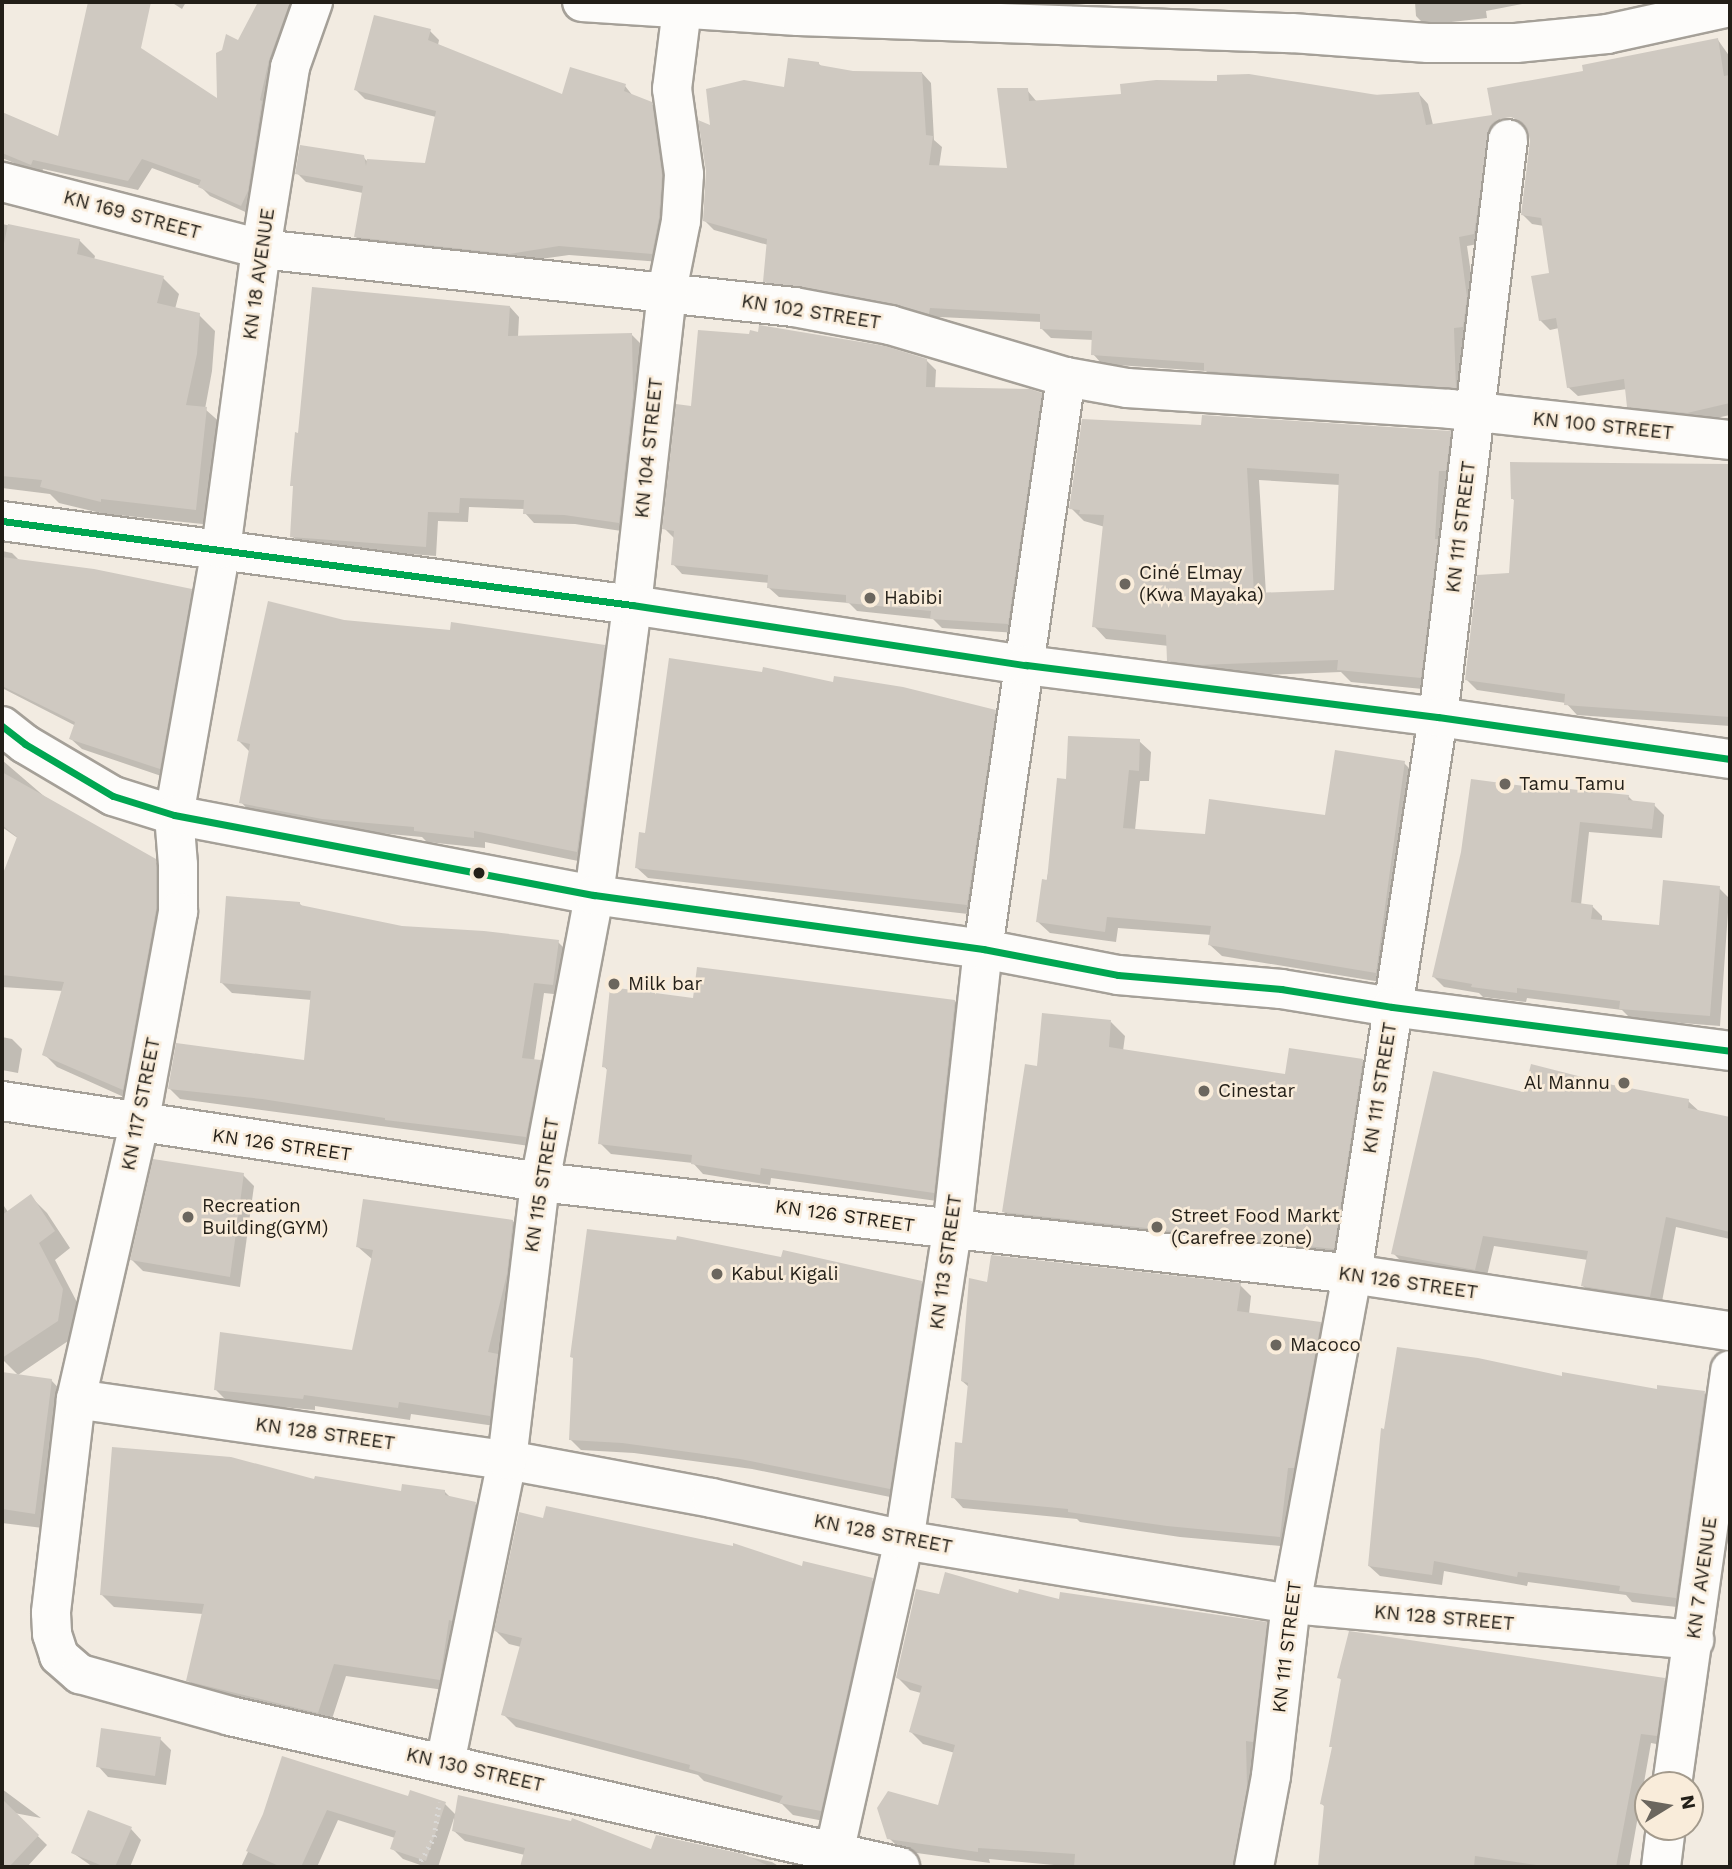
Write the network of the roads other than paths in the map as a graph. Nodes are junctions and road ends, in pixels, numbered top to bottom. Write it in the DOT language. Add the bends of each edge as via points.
graph roads {
  1 [pos="313,2"];
  2 [pos="582,2"];
  3 [pos="1730,7"];
  4 [pos="682,9"];
  5 [pos="1508,139"];
  6 [pos="2,182"];
  7 [pos="261,248"];
  8 [pos="667,291"];
  9 [pos="1066,377"];
  10 [pos="1475,413"];
  11 [pos="1730,440"];
  12 [pos="2,521"];
  13 [pos="222,550"];
  14 [pos="632,606"];
  15 [pos="1026,665"];
  16 [pos="1438,717"];
  17 [pos="2,726"];
  18 [pos="1730,759"];
  19 [pos="174,815"];
  20 [pos="594,895"];
  21 [pos="983,949"];
  22 [pos="1392,1007"];
  23 [pos="1730,1051"];
  24 [pos="2,1101"];
  25 [pos="139,1124"];
  26 [pos="540,1182"];
  27 [pos="952,1231"];
  28 [pos="1352,1273"];
  29 [pos="1730,1331"];
  30 [pos="1730,1370"];
  31 [pos="76,1399"];
  32 [pos="507,1460"];
  33 [pos="904,1540"];
  34 [pos="1291,1604"];
  35 [pos="1694,1640"];
  36 [pos="58,1656"];
  37 [pos="445,1763"];
  38 [pos="1674,1771"];
  39 [pos="1664,1841"];
  40 [pos="851,1860"];
  41 [pos="900,1867"];
  42 [pos="1254,1867"];
  43 [pos="1661,1867"];
  1 -- 7 [label="street, KN 18 AVENUE" via="290,67"];
  2 -- 4 [label="street"];
  3 -- 4 [label="street" via="1607,34 1516,43 1428,43 1292,33"];
  4 -- 8 [label="street, KN 104 STREET" via="672,89 684,174 681,221"];
  5 -- 10 [label="street, KN 111 STREET"];
  6 -- 7 [label="street, KN 169 STREET"];
  7 -- 8 [label="street, KN 102 STREET"];
  7 -- 13 [label="street, KN 18 AVENUE"];
  8 -- 9 [label="street, KN 102 STREET" via="890,325"];
  8 -- 14 [label="street, KN 104 STREET"];
  9 -- 10 [label="street, KN 102 STREET" via="1128,388"];
  9 -- 15 [label="street"];
  10 -- 11 [label="street, KN 100 STREET"];
  10 -- 16 [label="street, KN 111 STREET"];
  12 -- 13 [label="street"];
  13 -- 14 [label="street"];
  13 -- 19 [label="street, KN 117 STREET"];
  14 -- 15 [label="street"];
  14 -- 20 [label="street, KN 115 STREET"];
  15 -- 16 [label="street"];
  15 -- 21 [label="street, KN 113 STREET"];
  16 -- 18 [label="street"];
  16 -- 22 [label="street, KN 111 STREET"];
  17 -- 19 [label="street" via="113,796"];
  19 -- 20 [label="street"];
  19 -- 25 [label="street, KN 117 STREET" via="178,912"];
  20 -- 21 [label="street"];
  20 -- 26 [label="street, KN 115 STREET"];
  21 -- 22 [label="street" via="1118,975 1281,989"];
  21 -- 27 [label="street, KN 113 STREET"];
  22 -- 23 [label="street"];
  22 -- 28 [label="street, KN 111 STREET"];
  24 -- 25 [label="street, KN 126 STREET"];
  25 -- 26 [label="street, KN 126 STREET"];
  25 -- 31 [label="street, KN 117 STREET"];
  26 -- 27 [label="street, KN 126 STREET"];
  26 -- 32 [label="street, KN 115 STREET"];
  27 -- 28 [label="street, KN 126 STREET"];
  27 -- 33 [label="street, KN 113 STREET"];
  28 -- 29 [label="street, KN 126 STREET"];
  28 -- 34 [label="street, KN 111 STREET"];
  30 -- 35 [label="street, KN 7 AVENUE"];
  31 -- 32 [label="street, KN 128 STREET"];
  31 -- 36 [label="street, KN 117 STREET" via="51,1613"];
  32 -- 33 [label="street, KN 128 STREET"];
  32 -- 37 [label="street, KN 115 STREET"];
  33 -- 34 [label="street, KN 128 STREET"];
  33 -- 40 [label="street, KN 113 STREET"];
  34 -- 35 [label="street, KN 128 STREET"];
  34 -- 42 [label="street, KN 111 STREET" via="1272,1776"];
  35 -- 38 [label="street, KN 7 AVENUE"];
  36 -- 37 [label="street, KN 130 STREET" via="79,1674 230,1716"];
  37 -- 40 [label="street, KN 130 STREET"];
  39 -- 43 [label="street"];
  40 -- 41 [label="street, KN 130 STREET"];
}
